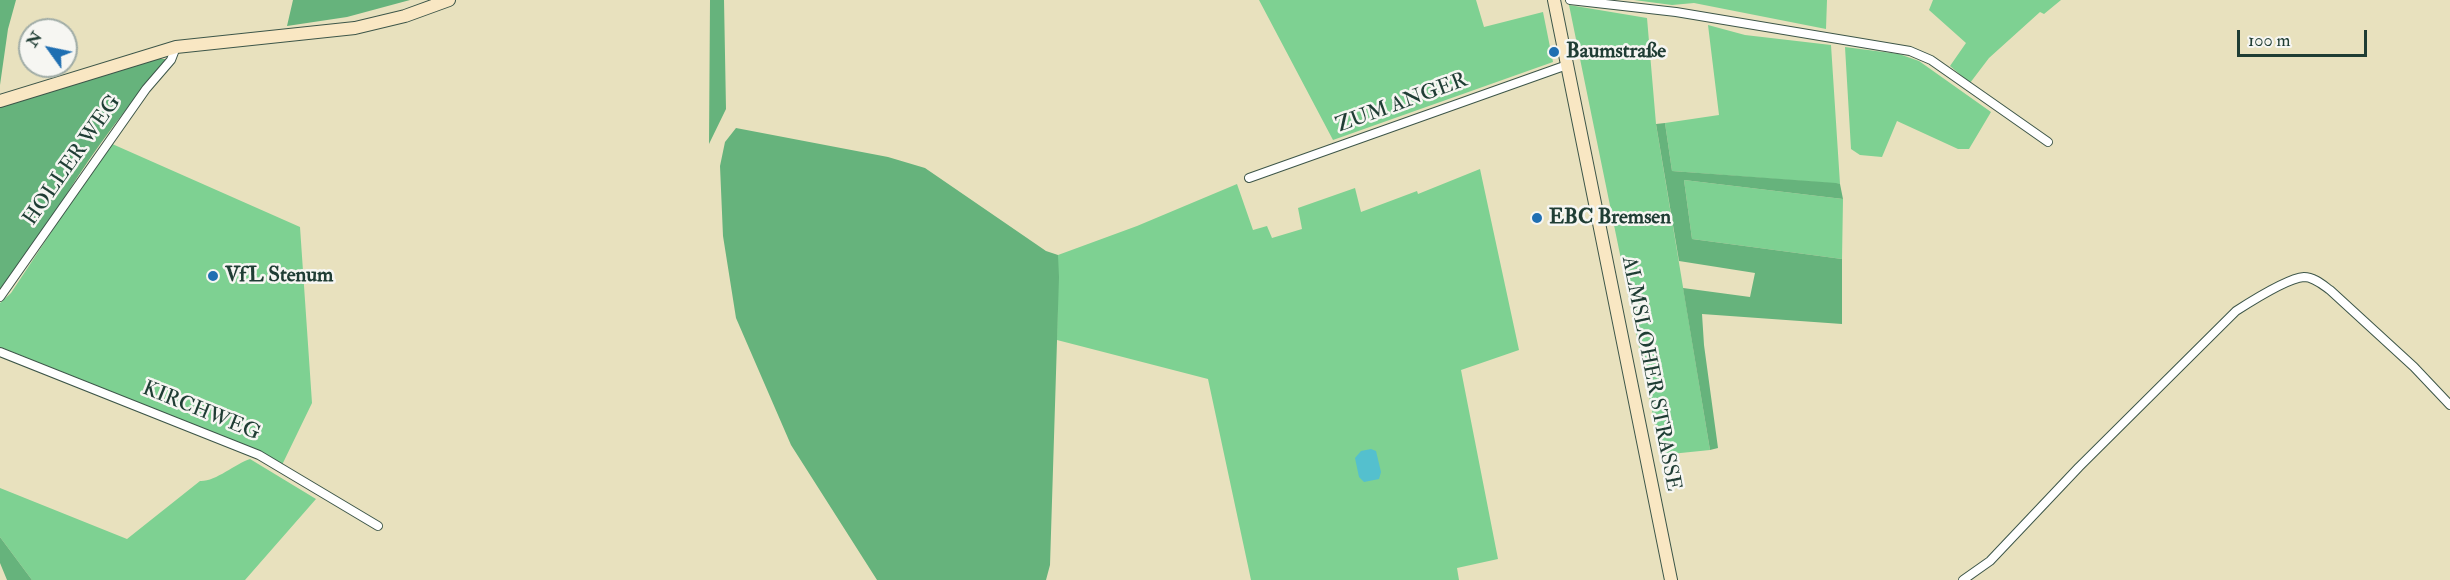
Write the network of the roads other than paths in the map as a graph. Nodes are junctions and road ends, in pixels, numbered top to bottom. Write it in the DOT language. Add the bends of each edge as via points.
graph roads {
  1 [pos="449,0"];
  2 [pos="1554,0"];
  3 [pos="1570,0"];
  4 [pos="177,47"];
  5 [pos="1567,65"];
  6 [pos="0,101"];
  7 [pos="2048,142"];
  8 [pos="1249,177"];
  9 [pos="0,297"];
  10 [pos="0,352"];
  11 [pos="2450,405"];
  12 [pos="378,526"];
  13 [pos="1671,580"];
  14 [pos="1963,580"];
  1 -- 4 [label="street" via="355,28"];
  2 -- 5 [label="street, ALMSLOHER STRASSE"];
  3 -- 7 [label="street" via="1676,12 1910,51 1931,60"];
  4 -- 6 [label="street"];
  4 -- 9 [label="street, HOLLER WEG"];
  5 -- 8 [label="street, ZUM ANGER"];
  5 -- 13 [label="street, ALMSLOHER STRASSE"];
  10 -- 12 [label="street, KIRCHWEG" via="259,455"];
  11 -- 14 [label="street" via="2330,290 2304,277 2261,295 2236,311 2079,466 1990,561"];
}
